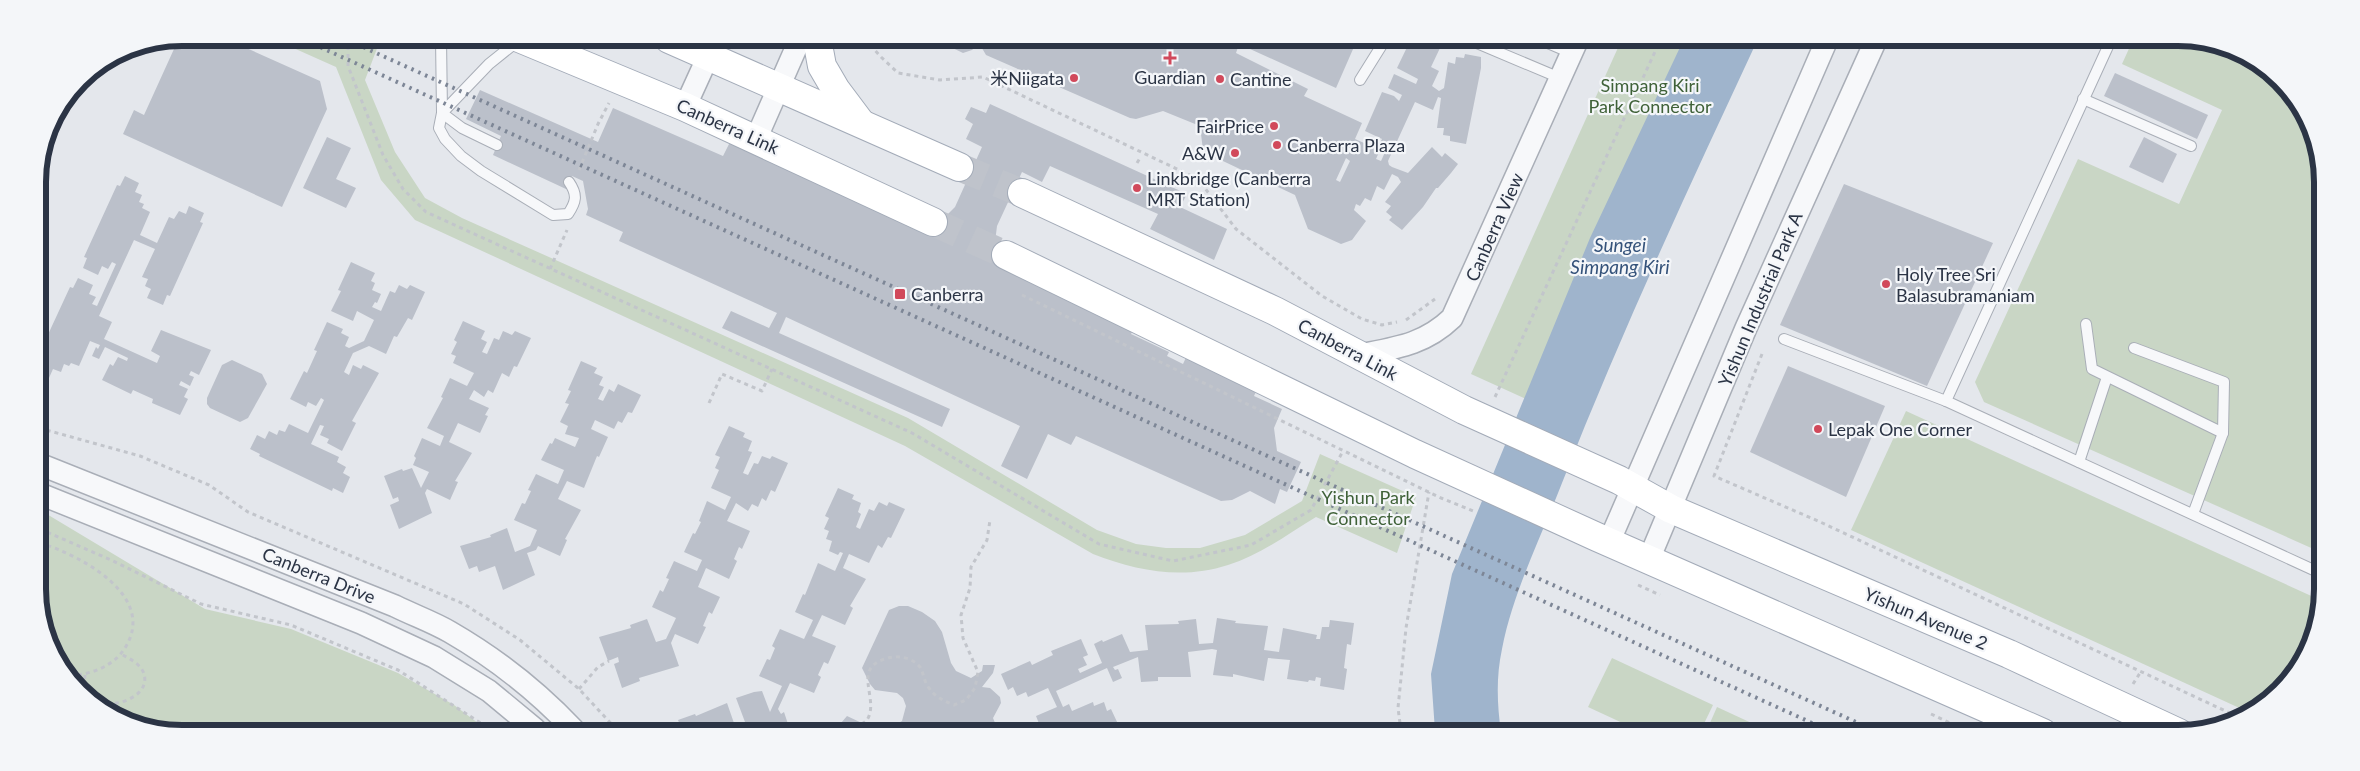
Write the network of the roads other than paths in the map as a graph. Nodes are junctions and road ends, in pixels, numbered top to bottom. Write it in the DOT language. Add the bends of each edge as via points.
graph roads {
  1 [pos="441,46"];
  2 [pos="511,46"];
  3 [pos="537,46"];
  4 [pos="797,46"];
  5 [pos="818,46"];
  6 [pos="1381,46"];
  7 [pos="1484,46"];
  8 [pos="1824,46"];
  9 [pos="1874,46"];
  10 [pos="2108,46"];
  11 [pos="1574,47"];
  12 [pos="712,48"];
  13 [pos="1560,78"];
  14 [pos="1360,80"];
  15 [pos="779,88"];
  16 [pos="2084,100"];
  17 [pos="685,107"];
  18 [pos="442,113"];
  19 [pos="860,122"];
  20 [pos="756,139"];
  21 [pos="497,145"];
  22 [pos="2191,146"];
  23 [pos="958,167"];
  24 [pos="569,182"];
  25 [pos="1022,192"];
  26 [pos="934,222"];
  27 [pos="1006,255"];
  28 [pos="2086,324"];
  29 [pos="1784,339"];
  30 [pos="2134,348"];
  31 [pos="1359,355"];
  32 [pos="2107,377"];
  33 [pos="1946,400"];
  34 [pos="2223,432"];
  35 [pos="2079,462"];
  36 [pos="46,467"];
  37 [pos="1625,484"];
  38 [pos="46,497"];
  39 [pos="1672,509"];
  40 [pos="2193,514"];
  41 [pos="1603,539"];
  42 [pos="1649,559"];
  43 [pos="2314,570"];
  44 [pos="2023,724"];
  45 [pos="2160,724"];
  46 [pos="531,725"];
  47 [pos="568,725"];
  1 -- 18 [label="lane"];
  2 -- 18 [label="lane" via="489,64"];
  3 -- 17 [label="main road, Canberra Link"];
  4 -- 15 [label="street"];
  5 -- 19 [label="main road" via="822,66"];
  6 -- 14 [label="lane"];
  7 -- 13 [label="lane"];
  8 -- 37 [label="street"];
  9 -- 39 [label="street, Yishun Industrial Park A" via="1750,319"];
  10 -- 16 [label="lane"];
  11 -- 13 [label="street, Canberra View"];
  12 -- 15 [label="main road"];
  12 -- 17 [label="street"];
  13 -- 31 [label="street, Canberra View" via="1452,318 1438,332 1418,342"];
  15 -- 19 [label="main road"];
  15 -- 20 [label="street"];
  16 -- 22 [label="lane"];
  16 -- 33 [label="lane"];
  17 -- 20 [label="main road, Canberra Link"];
  18 -- 21 [label="lane" via="462,128"];
  18 -- 24 [label="lane" via="439,128 461,156 553,215 568,214 575,203 575,191"];
  19 -- 23 [label="main road"];
  20 -- 26 [label="main road, Canberra Link"];
  25 -- 31 [label="main road, Canberra Link" via="1275,311"];
  27 -- 41 [label="main road" via="1431,460"];
  28 -- 32 [label="lane" via="2092,369"];
  29 -- 33 [label="lane"];
  30 -- 34 [label="lane" via="2224,382"];
  31 -- 37 [label="main road, Canberra Link" via="1464,410"];
  32 -- 34 [label="lane"];
  32 -- 35 [label="lane"];
  33 -- 35 [label="lane"];
  34 -- 40 [label="lane"];
  35 -- 40 [label="lane"];
  36 -- 47 [label="street, Canberra Drive" via="395,606 450,632 503,668"];
  37 -- 39 [label="main road, Canberra Link"];
  37 -- 41 [label="street"];
  38 -- 46 [label="street, Canberra Drive" via="361,623 434,657 489,691"];
  39 -- 42 [label="street, Yishun Industrial Park A"];
  39 -- 45 [label="main road, Yishun Avenue 2" via="2009,654"];
  40 -- 43 [label="lane"];
  41 -- 42 [label="main road"];
  42 -- 44 [label="main road"];
}
